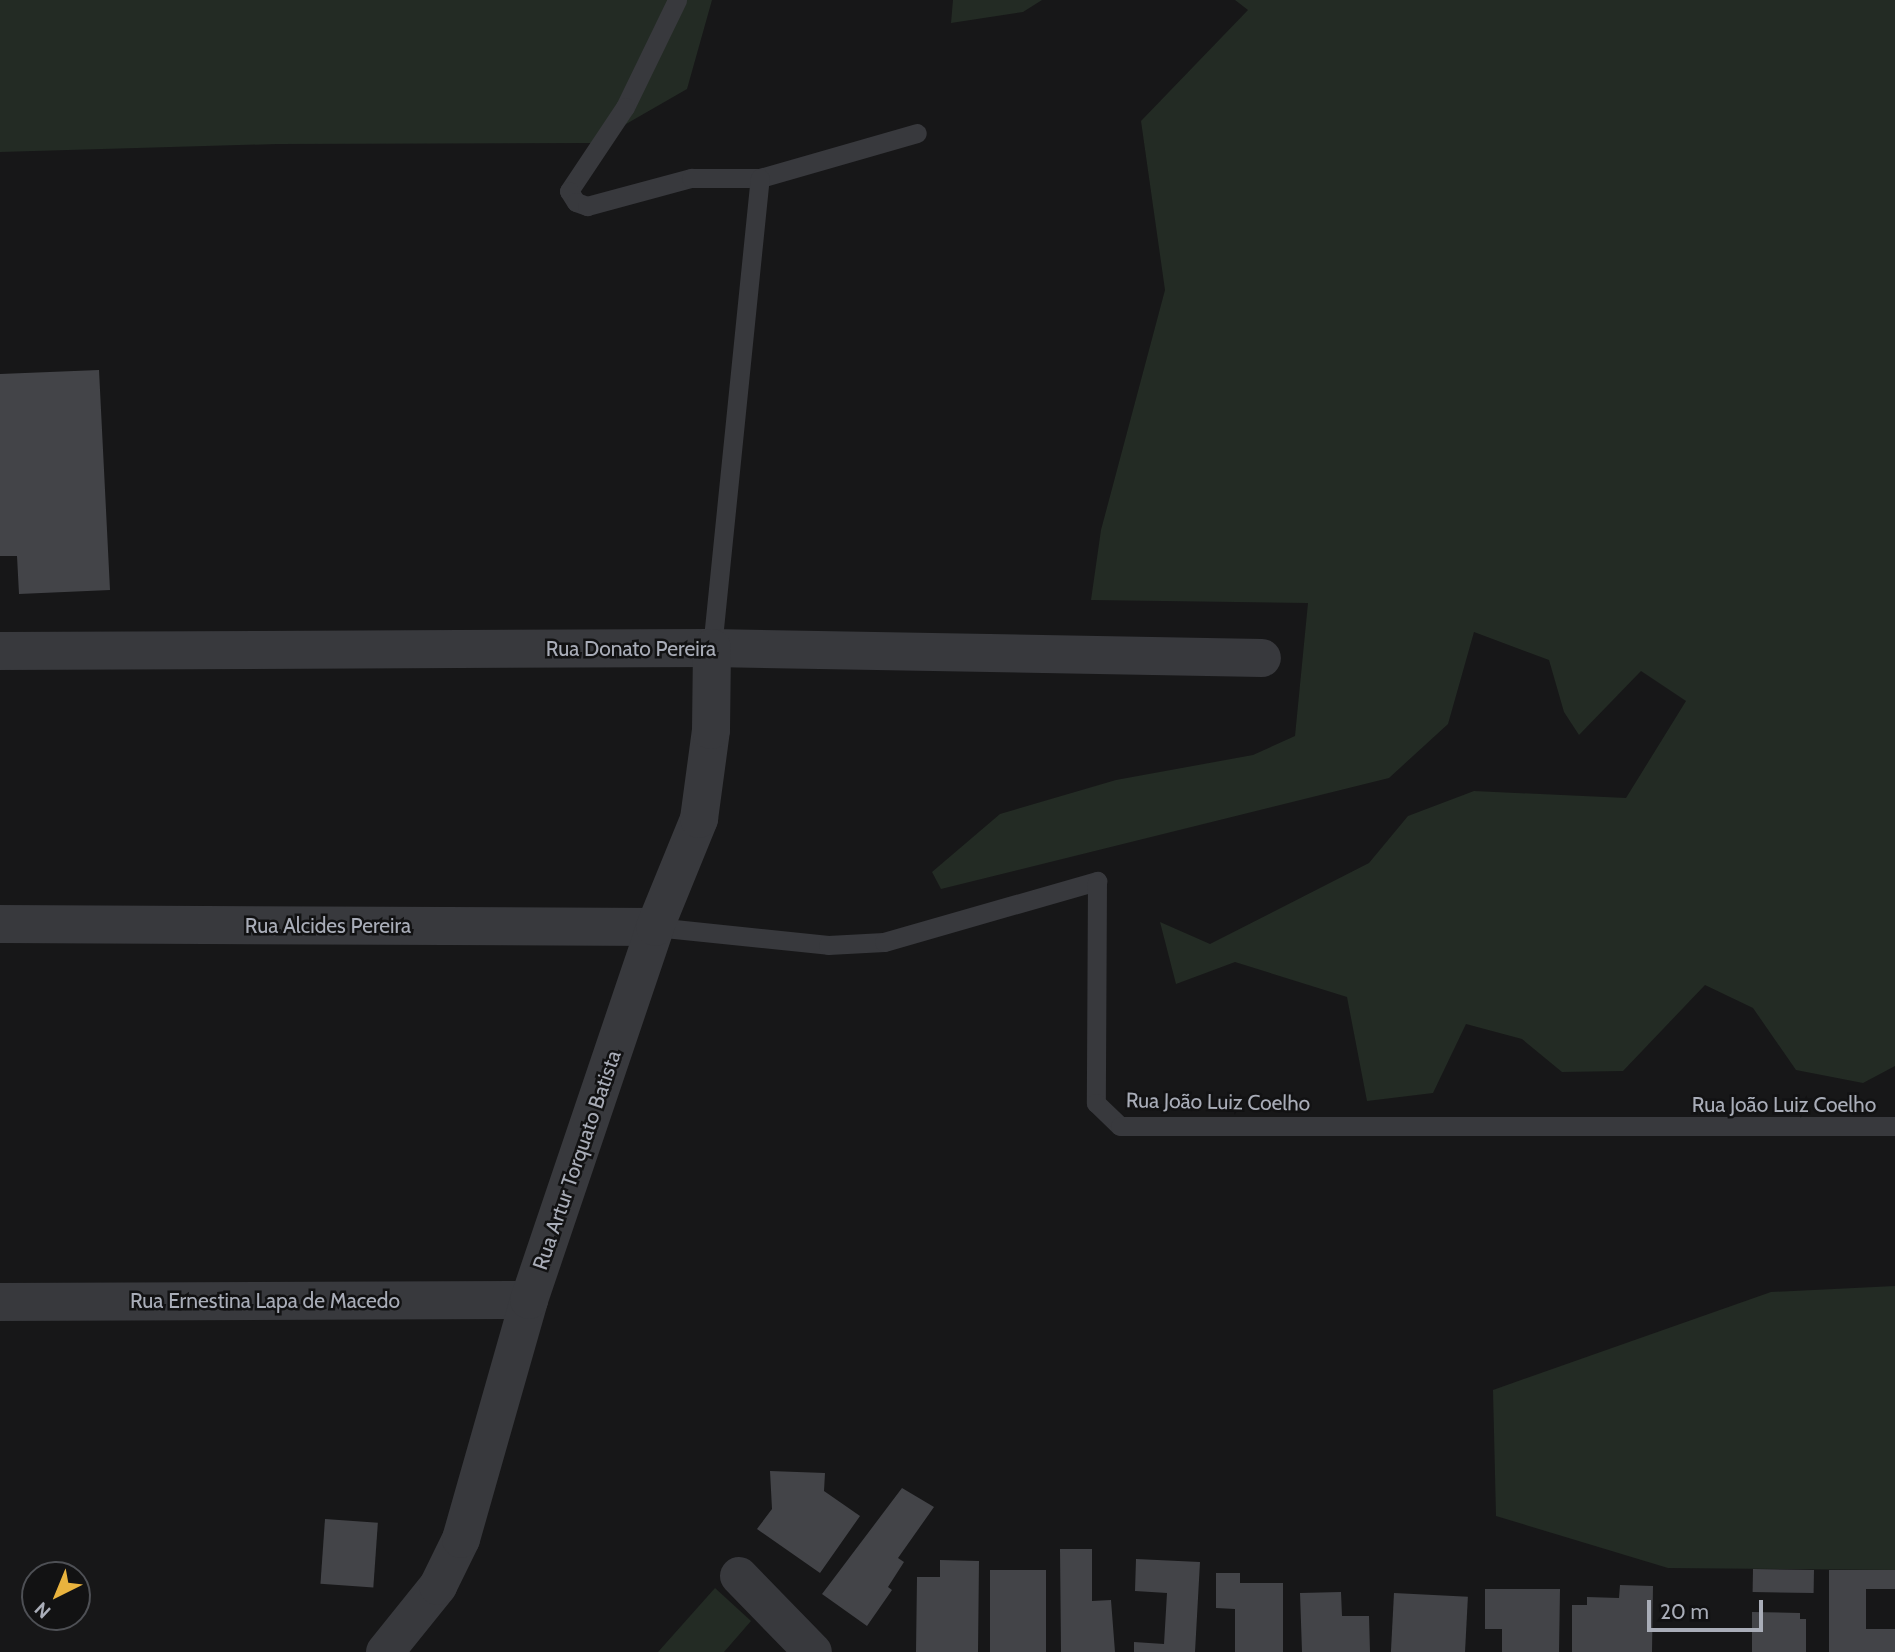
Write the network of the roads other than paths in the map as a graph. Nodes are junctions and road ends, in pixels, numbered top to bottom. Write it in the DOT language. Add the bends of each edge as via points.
graph roads {
  1 [pos="677,0"];
  2 [pos="917,133"];
  3 [pos="760,178"];
  4 [pos="712,648"];
  5 [pos="0,651"];
  6 [pos="1262,658"];
  7 [pos="0,924"];
  8 [pos="655,927"];
  9 [pos="1895,1126"];
  10 [pos="529,1300"];
  11 [pos="0,1302"];
  12 [pos="739,1576"];
  13 [pos="385,1652"];
  14 [pos="813,1652"];
  1 -- 3 [label="lane" via="625,107 569,191 576,202 587,206 691,178"];
  2 -- 3 [label="lane"];
  3 -- 4 [label="lane"];
  4 -- 5 [label="street, Rua Donato Pereira"];
  4 -- 6 [label="street, Rua Donato Pereira"];
  4 -- 8 [label="street, Rua Artur Torquato Batista" via="711,730 699,819"];
  7 -- 8 [label="street, Rua Alcides Pereira"];
  8 -- 9 [label="lane, Rua João Luiz Coelho" via="828,945 884,942 1097,881 1096,1103 1120,1126"];
  8 -- 10 [label="street, Rua Artur Torquato Batista"];
  10 -- 11 [label="street, Rua Ernestina Lapa de Macedo"];
  10 -- 13 [label="street, Rua Artur Torquato Batista" via="461,1539 438,1586"];
  12 -- 14 [label="street"];
}
